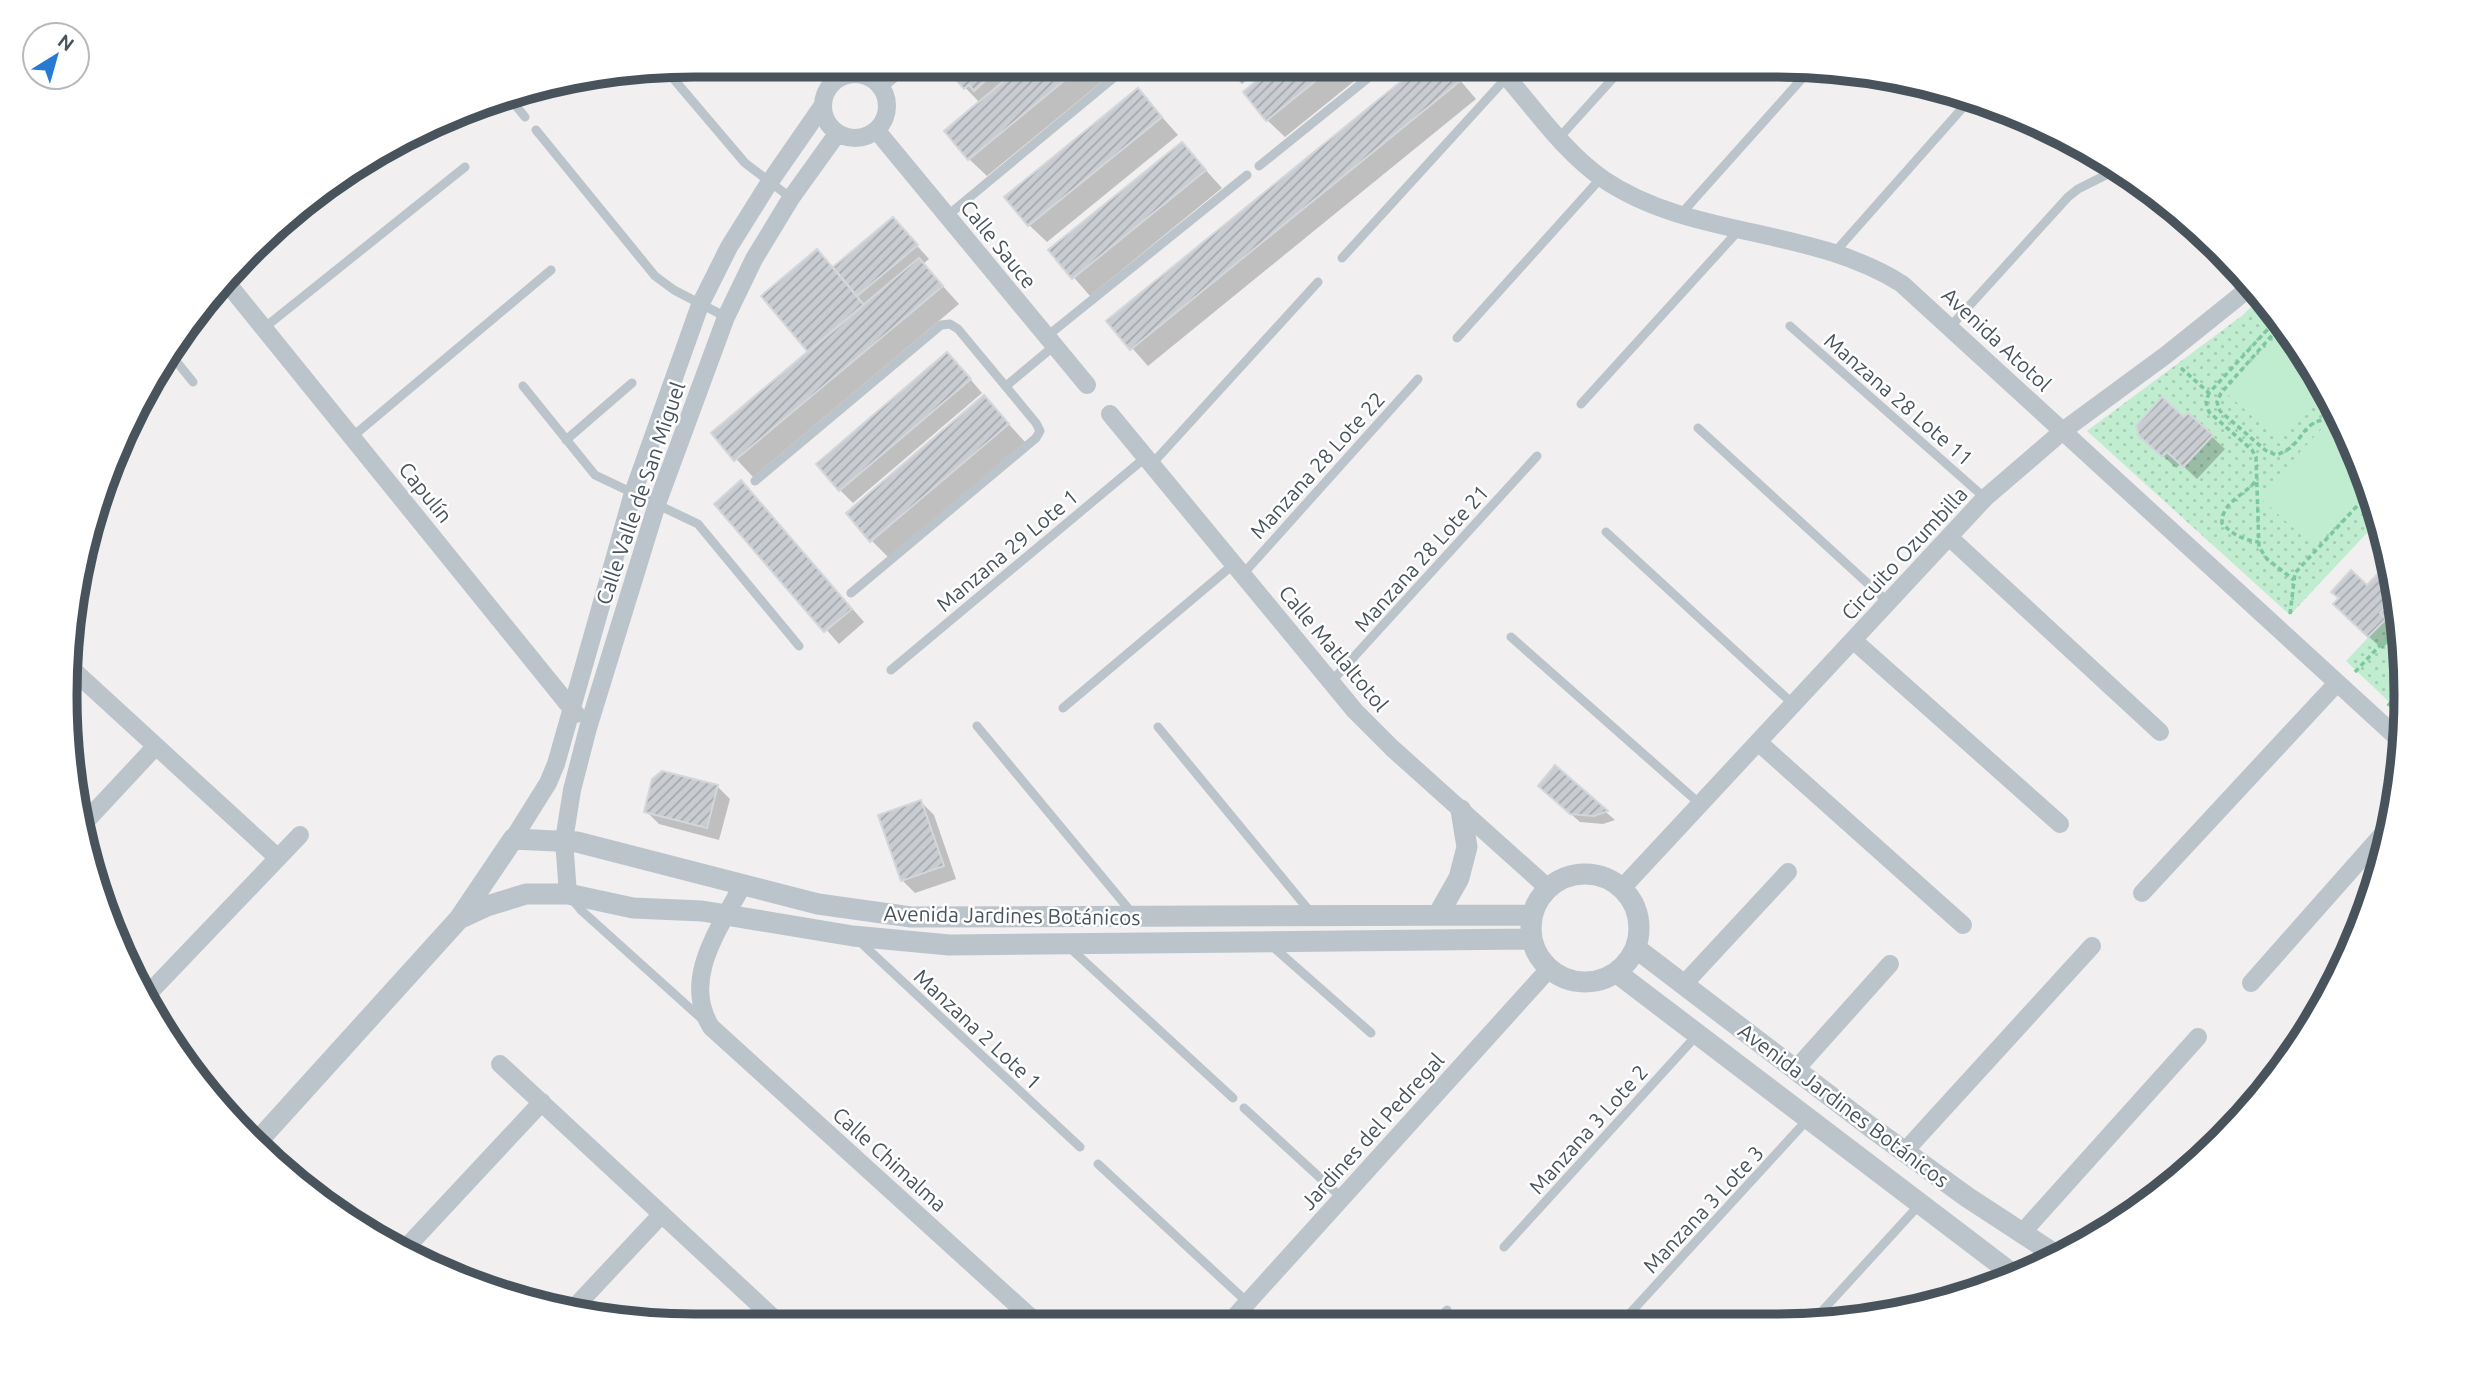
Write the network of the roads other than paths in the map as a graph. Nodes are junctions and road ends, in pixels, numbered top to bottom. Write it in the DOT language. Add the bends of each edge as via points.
graph roads {
  1 [pos="832,77"];
  2 [pos="842,77"];
  3 [pos="866,77"];
  4 [pos="889,77"];
  5 [pos="1115,77"];
  6 [pos="1369,77"];
  7 [pos="1505,77"];
  8 [pos="1507,77"];
  9 [pos="1615,77"];
  10 [pos="673,78"];
  11 [pos="1803,78"];
  12 [pos="835,80"];
  13 [pos="880,85"];
  14 [pos="515,104"];
  15 [pos="1964,107"];
  16 [pos="821,108"];
  17 [pos="525,117"];
  18 [pos="536,130"];
  19 [pos="877,131"];
  20 [pos="837,134"];
  21 [pos="1559,139"];
  22 [pos="1259,166"];
  23 [pos="465,167"];
  24 [pos="2108,174"];
  25 [pos="1247,175"];
  26 [pos="1601,178"];
  27 [pos="769,183"];
  28 [pos="791,198"];
  29 [pos="1681,214"];
  30 [pos="947,216"];
  31 [pos="1740,229"];
  32 [pos="1835,252"];
  33 [pos="1342,258"];
  34 [pos="551,270"];
  35 [pos="1318,282"];
  36 [pos="231,287"];
  37 [pos="2244,292"];
  38 [pos="700,305"];
  39 [pos="726,317"];
  40 [pos="1790,326"];
  41 [pos="1950,327"];
  42 [pos="264,328"];
  43 [pos="1457,338"];
  44 [pos="1050,341"];
  45 [pos="176,361"];
  46 [pos="1418,379"];
  47 [pos="193,382"];
  48 [pos="632,383"];
  49 [pos="1087,385"];
  50 [pos="523,386"];
  51 [pos="1006,386"];
  52 [pos="1581,404"];
  53 [pos="1110,414"];
  54 [pos="1698,428"];
  55 [pos="2064,430"];
  56 [pos="352,437"];
  57 [pos="566,440"];
  58 [pos="1537,456"];
  59 [pos="1149,461"];
  60 [pos="755,481"];
  61 [pos="634,494"];
  62 [pos="1985,498"];
  63 [pos="657,504"];
  64 [pos="1606,531"];
  65 [pos="1949,537"];
  66 [pos="1238,569"];
  67 [pos="851,593"];
  68 [pos="1888,603"];
  69 [pos="1511,637"];
  70 [pos="1853,640"];
  71 [pos="799,646"];
  72 [pos="891,670"];
  73 [pos="78,674"];
  74 [pos="1331,682"];
  75 [pos="2339,685"];
  76 [pos="1793,704"];
  77 [pos="571,707"];
  78 [pos="1063,708"];
  79 [pos="976,726"];
  80 [pos="1158,727"];
  81 [pos="588,728"];
  82 [pos="2160,732"];
  83 [pos="2393,733"];
  84 [pos="1758,742"];
  85 [pos="156,747"];
  86 [pos="548,783"];
  87 [pos="572,790"];
  88 [pos="1700,804"];
  89 [pos="1461,810"];
  90 [pos="89,817"];
  91 [pos="2060,824"];
  92 [pos="300,835"];
  93 [pos="513,839"];
  94 [pos="564,840"];
  95 [pos="2376,841"];
  96 [pos="277,857"];
  97 [pos="690,872"];
  98 [pos="1788,872"];
  99 [pos="742,886"];
  100 [pos="1623,887"];
  101 [pos="1548,888"];
  102 [pos="2142,892"];
  103 [pos="568,894"];
  104 [pos="673,909"];
  105 [pos="726,915"];
  106 [pos="1437,915"];
  107 [pos="1532,915"];
  108 [pos="1314,916"];
  109 [pos="1136,917"];
  110 [pos="459,919"];
  111 [pos="1964,925"];
  112 [pos="853,936"];
  113 [pos="1532,939"];
  114 [pos="1268,942"];
  115 [pos="1066,944"];
  116 [pos="2092,946"];
  117 [pos="1637,949"];
  118 [pos="1889,964"];
  119 [pos="1549,969"];
  120 [pos="1617,973"];
  121 [pos="2251,983"];
  122 [pos="1684,984"];
  123 [pos="152,990"];
  124 [pos="711,1027"];
  125 [pos="1371,1033"];
  126 [pos="1697,1034"];
  127 [pos="2198,1037"];
  128 [pos="500,1064"];
  129 [pos="1796,1069"];
  130 [pos="1233,1098"];
  131 [pos="542,1102"];
  132 [pos="1244,1108"];
  133 [pos="1808,1119"];
  134 [pos="262,1137"];
  135 [pos="1080,1147"];
  136 [pos="1905,1150"];
  137 [pos="1098,1164"];
  138 [pos="1342,1198"];
  139 [pos="1920,1204"];
  140 [pos="662,1214"];
  141 [pos="2021,1234"];
  142 [pos="410,1244"];
  143 [pos="1504,1247"];
  144 [pos="2048,1250"];
  145 [pos="2006,1269"];
  146 [pos="1247,1302"];
  147 [pos="579,1303"];
  148 [pos="1447,1310"];
  149 [pos="1821,1313"];
  150 [pos="767,1314"];
  151 [pos="1027,1314"];
  152 [pos="1237,1314"];
  153 [pos="1443,1314"];
  154 [pos="1629,1314"];
  1 -- 12 [label="street"];
  2 -- 12 [label="street"];
  3 -- 13 [label="street"];
  4 -- 13 [label="street"];
  5 -- 30 [label="lane"];
  6 -- 22 [label="lane"];
  7 -- 33 [label="lane"];
  8 -- 21 [label="street, Avenida Atotol"];
  9 -- 21 [label="lane"];
  10 -- 27 [label="lane" via="745,163"];
  11 -- 29 [label="lane"];
  12 -- 16 [label="street" via="825,92"];
  13 -- 19 [label="street" via="888,103"];
  14 -- 17 [label="lane"];
  15 -- 32 [label="lane"];
  16 -- 20 [label="street"];
  16 -- 27 [label="street, Calle Valle de San Miguel"];
  18 -- 38 [label="lane" via="655,276"];
  19 -- 20 [label="street" via="865,138"];
  19 -- 30 [label="street, Calle Sauce"];
  20 -- 28 [label="street, Calle Valle de San Miguel"];
  21 -- 26 [label="street, Avenida Atotol"];
  23 -- 42 [label="lane"];
  24 -- 41 [label="lane" via="2068,197"];
  25 -- 44 [label="lane"];
  26 -- 29 [label="street, Avenida Atotol"];
  26 -- 43 [label="lane"];
  27 -- 28 [label="lane"];
  27 -- 38 [label="street, Calle Valle de San Miguel"];
  28 -- 39 [label="street, Calle Valle de San Miguel"];
  29 -- 31 [label="street, Avenida Atotol"];
  30 -- 44 [label="street, Calle Sauce"];
  31 -- 32 [label="street, Avenida Atotol"];
  31 -- 52 [label="lane"];
  32 -- 41 [label="street, Avenida Atotol" via="1884,272"];
  34 -- 56 [label="lane"];
  35 -- 59 [label="lane, Manzana 29 Lote 1"];
  36 -- 42 [label="street, Capulín"];
  37 -- 55 [label="street, Circuito Ozumbilla"];
  38 -- 39 [label="lane"];
  38 -- 61 [label="street, Calle Valle de San Miguel"];
  39 -- 63 [label="street, Calle Valle de San Miguel"];
  40 -- 62 [label="lane, Manzana 28 Lote 11"];
  41 -- 55 [label="street, Avenida Atotol"];
  42 -- 56 [label="street, Capulín"];
  44 -- 49 [label="street, Calle Sauce"];
  44 -- 51 [label="lane"];
  45 -- 47 [label="lane"];
  46 -- 66 [label="lane, Manzana 28 Lote 22"];
  48 -- 57 [label="lane"];
  50 -- 57 [label="lane"];
  51 -- 60 [label="lane" via="958,329 946,323"];
  51 -- 67 [label="lane" via="1039,427 1036,439"];
  53 -- 59 [label="street, Calle Matlaltotol"];
  54 -- 68 [label="lane"];
  55 -- 62 [label="street, Circuito Ozumbilla"];
  55 -- 75 [label="street, Avenida Atotol"];
  56 -- 77 [label="street, Capulín"];
  57 -- 61 [label="lane" via="595,475"];
  58 -- 74 [label="lane, Manzana 28 Lote 21"];
  59 -- 66 [label="street, Calle Matlaltotol"];
  59 -- 72 [label="lane, Manzana 29 Lote 1"];
  61 -- 63 [label="lane"];
  61 -- 77 [label="street, Calle Valle de San Miguel"];
  62 -- 65 [label="street, Circuito Ozumbilla"];
  63 -- 71 [label="lane" via="698,524"];
  63 -- 81 [label="street, Calle Valle de San Miguel"];
  64 -- 76 [label="lane"];
  65 -- 68 [label="street, Circuito Ozumbilla"];
  65 -- 82 [label="street"];
  66 -- 74 [label="street, Calle Matlaltotol"];
  66 -- 78 [label="lane, Manzana 28 Lote 22"];
  68 -- 70 [label="street, Circuito Ozumbilla"];
  69 -- 88 [label="lane"];
  70 -- 76 [label="street, Circuito Ozumbilla"];
  70 -- 91 [label="street"];
  73 -- 85 [label="street"];
  74 -- 89 [label="street, Calle Matlaltotol" via="1372,729"];
  75 -- 83 [label="street, Avenida Atotol"];
  75 -- 102 [label="street"];
  76 -- 84 [label="street, Circuito Ozumbilla"];
  77 -- 81 [label="street, Capulín"];
  77 -- 86 [label="street, Calle Valle de San Miguel"];
  79 -- 109 [label="lane"];
  80 -- 108 [label="lane"];
  81 -- 87 [label="street, Calle Valle de San Miguel"];
  84 -- 88 [label="street, Circuito Ozumbilla"];
  84 -- 111 [label="street"];
  85 -- 90 [label="street"];
  85 -- 96 [label="street"];
  86 -- 87 [label="lane"];
  86 -- 93 [label="street, Calle Valle de San Miguel"];
  87 -- 94 [label="street, Calle Valle de San Miguel"];
  88 -- 100 [label="street, Circuito Ozumbilla"];
  89 -- 101 [label="street, Calle Matlaltotol"];
  89 -- 106 [label="street" via="1467,847 1459,878"];
  92 -- 96 [label="street"];
  93 -- 94 [label="street, Avenida Jardines Botánicos"];
  93 -- 110 [label="street, Avenida Jardines Botánicos"];
  94 -- 97 [label="street, Avenida Jardines Botánicos"];
  94 -- 103 [label="street, Calle Valle de San Miguel"];
  95 -- 121 [label="street"];
  96 -- 123 [label="street"];
  97 -- 99 [label="street, Avenida Jardines Botánicos"];
  97 -- 104 [label="street"];
  98 -- 122 [label="street"];
  99 -- 105 [label="street"];
  99 -- 109 [label="street, Avenida Jardines Botánicos" via="843,909 911,917"];
  100 -- 101 [label="street" via="1598,875 1572,875"];
  100 -- 117 [label="street" via="1639,916"];
  101 -- 107 [label="street"];
  103 -- 104 [label="street, Avenida Jardines Botánicos" via="633,908"];
  103 -- 110 [label="street, Avenida Jardines Botánicos" via="526,894"];
  103 -- 124 [label="lane, Calle Chimalma"];
  104 -- 105 [label="street, Avenida Jardines Botánicos"];
  105 -- 112 [label="street, Avenida Jardines Botánicos"];
  105 -- 124 [label="street" via="701,974 701,999"];
  106 -- 107 [label="street, Avenida Jardines Botánicos"];
  106 -- 108 [label="street, Avenida Jardines Botánicos"];
  107 -- 113 [label="street"];
  108 -- 109 [label="street, Avenida Jardines Botánicos"];
  110 -- 134 [label="street, Avenida Jardines Botánicos"];
  112 -- 115 [label="street, Avenida Jardines Botánicos" via="949,945"];
  112 -- 135 [label="lane, Manzana 2 Lote 1"];
  113 -- 114 [label="street, Avenida Jardines Botánicos"];
  113 -- 119 [label="street"];
  114 -- 115 [label="street, Avenida Jardines Botánicos"];
  114 -- 125 [label="lane"];
  115 -- 130 [label="lane"];
  116 -- 136 [label="street"];
  117 -- 120 [label="street"];
  117 -- 122 [label="street, Avenida Jardines Botánicos"];
  118 -- 129 [label="street"];
  119 -- 120 [label="street" via="1570,981 1594,982"];
  119 -- 138 [label="street, Jardines del Pedregal"];
  120 -- 126 [label="street, Avenida Jardines Botánicos"];
  122 -- 129 [label="street, Avenida Jardines Botánicos"];
  124 -- 151 [label="street, Calle Chimalma"];
  126 -- 133 [label="street, Avenida Jardines Botánicos"];
  126 -- 143 [label="lane, Manzana 3 Lote 2"];
  127 -- 141 [label="street"];
  128 -- 131 [label="street"];
  129 -- 136 [label="street, Avenida Jardines Botánicos"];
  131 -- 140 [label="street"];
  131 -- 142 [label="street"];
  132 -- 138 [label="lane"];
  133 -- 139 [label="street, Avenida Jardines Botánicos"];
  133 -- 154 [label="lane, Manzana 3 Lote 3"];
  136 -- 141 [label="street, Avenida Jardines Botánicos"];
  137 -- 146 [label="lane"];
  138 -- 146 [label="street, Jardines del Pedregal"];
  139 -- 145 [label="street, Avenida Jardines Botánicos"];
  139 -- 149 [label="lane"];
  140 -- 147 [label="street"];
  140 -- 150 [label="street"];
  141 -- 144 [label="street, Avenida Jardines Botánicos"];
  146 -- 152 [label="street, Jardines del Pedregal"];
  148 -- 153 [label="lane"];
}
